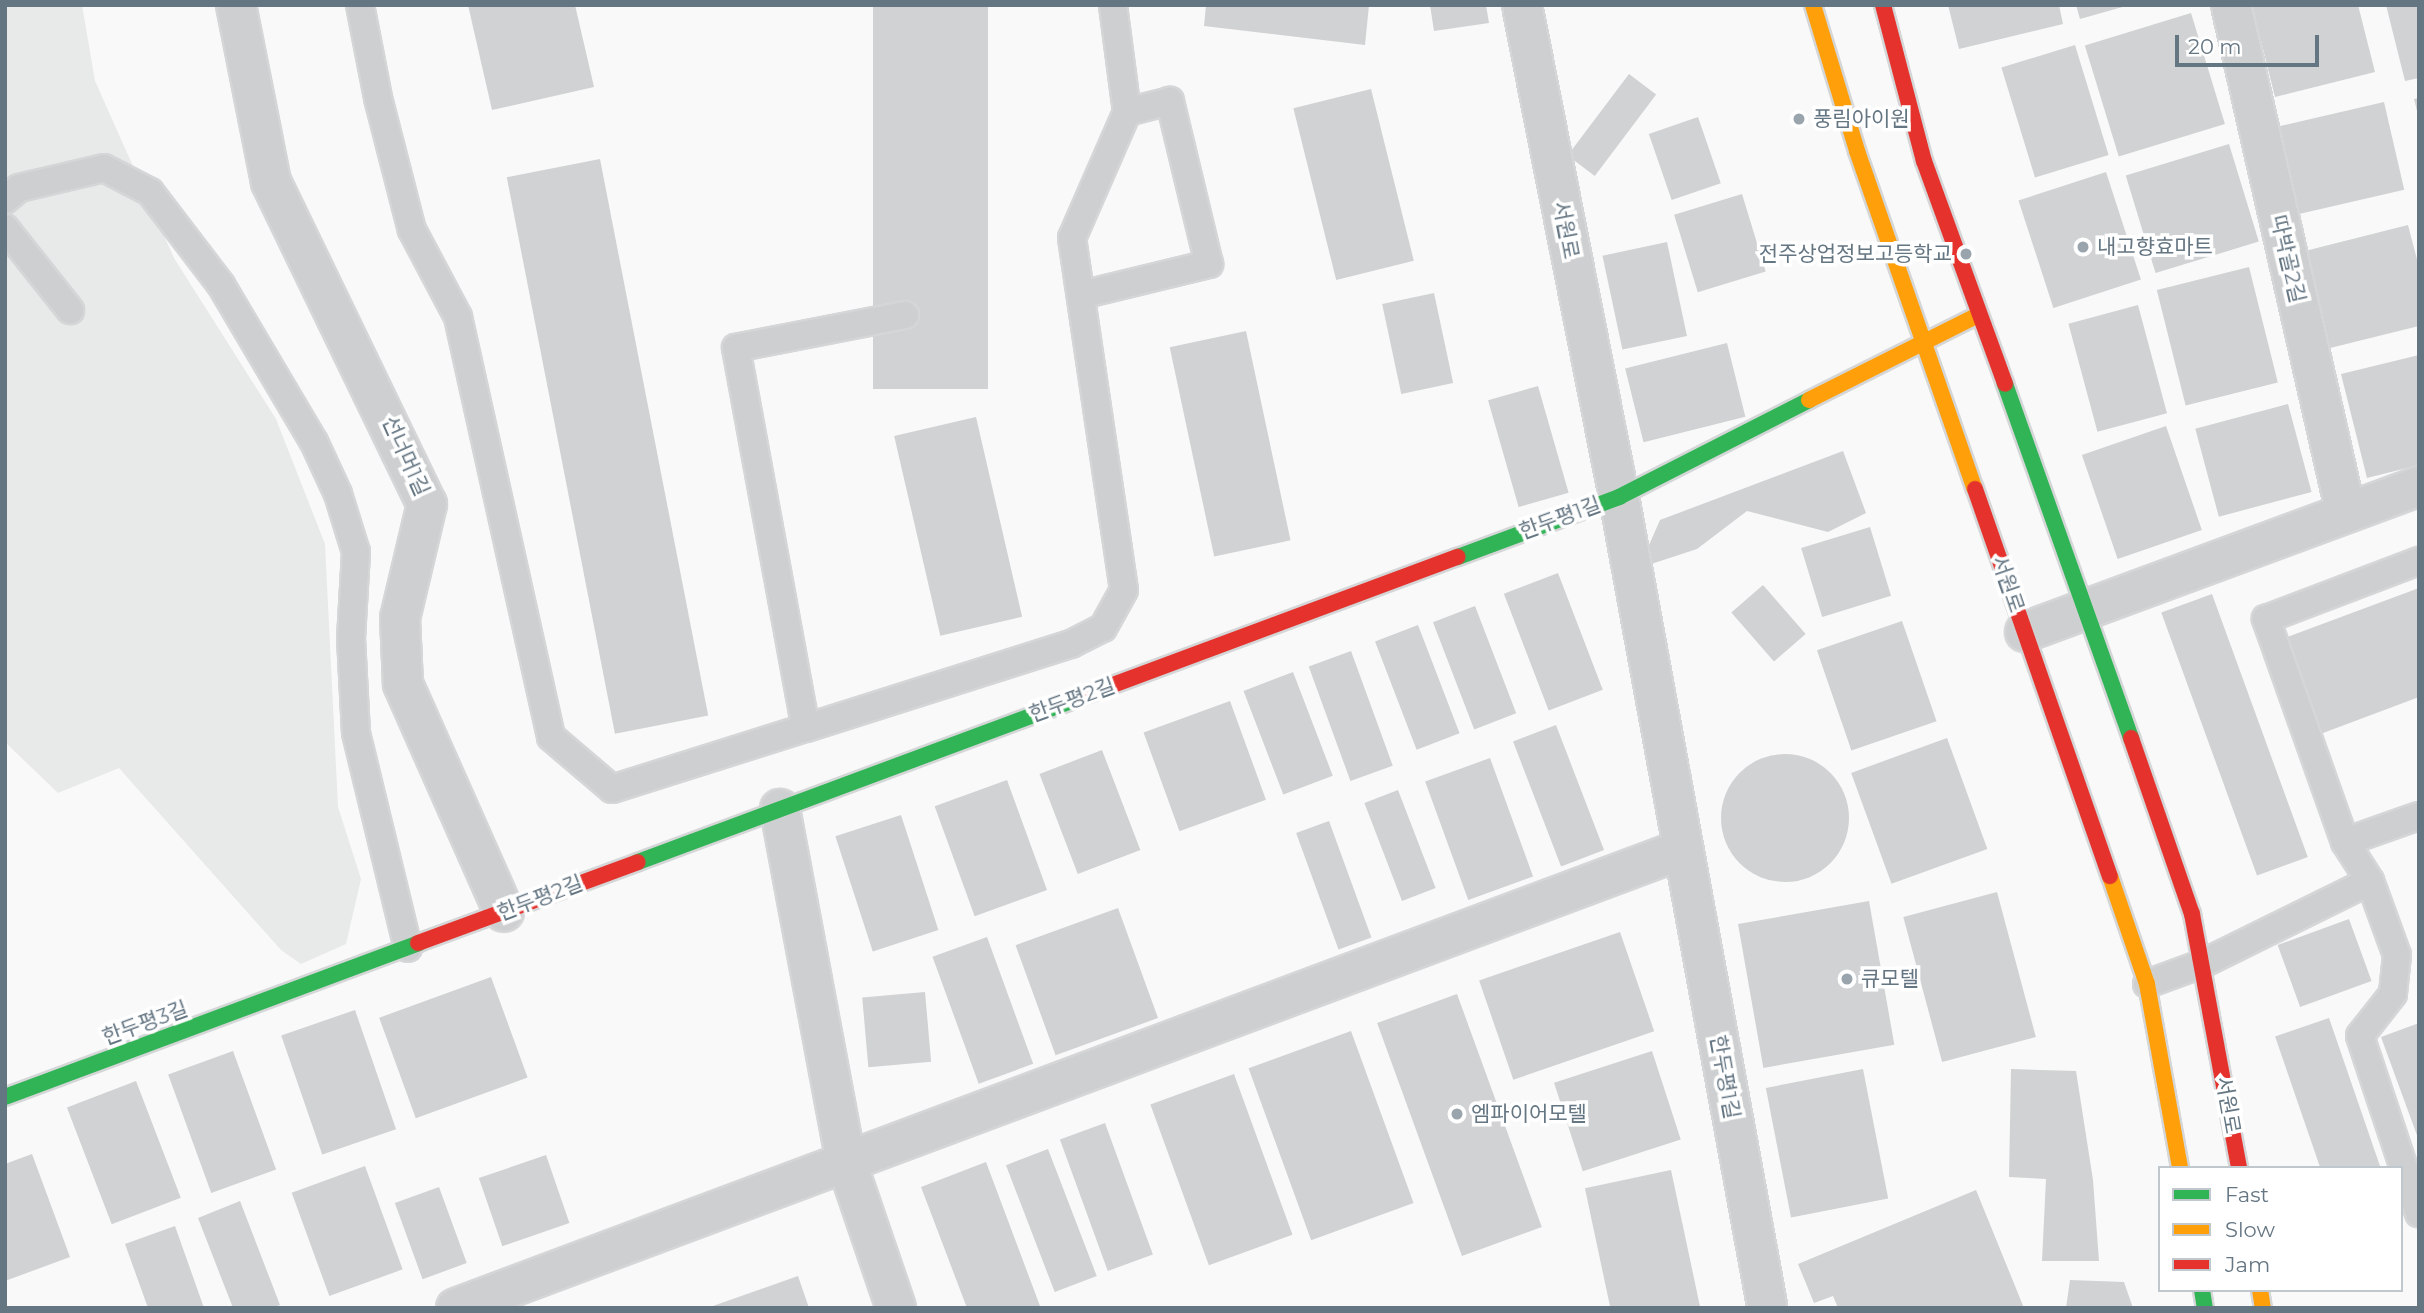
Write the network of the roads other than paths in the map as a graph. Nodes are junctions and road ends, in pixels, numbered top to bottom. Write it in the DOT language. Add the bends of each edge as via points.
graph roads {
  1 [pos="236,5"];
  2 [pos="360,5"];
  3 [pos="1113,5"];
  4 [pos="1522,5"];
  5 [pos="1813,5"];
  6 [pos="1883,5"];
  7 [pos="2231,5"];
  8 [pos="1127,112"];
  9 [pos="5,200"];
  10 [pos="5,228"];
  11 [pos="1081,295"];
  12 [pos="69,310"];
  13 [pos="905,314"];
  14 [pos="1978,315"];
  15 [pos="1924,345"];
  16 [pos="2419,486"];
  17 [pos="1619,496"];
  18 [pos="2346,513"];
  19 [pos="2419,561"];
  20 [pos="2087,609"];
  21 [pos="2025,632"];
  22 [pos="1206,650"];
  23 [pos="806,728"];
  24 [pos="780,809"];
  25 [pos="2419,816"];
  26 [pos="2345,842"];
  27 [pos="1683,849"];
  28 [pos="2370,880"];
  29 [pos="504,912"];
  30 [pos="408,948"];
  31 [pos="2408,951"];
  32 [pos="2204,962"];
  33 [pos="2147,984"];
  34 [pos="300,988"];
  35 [pos="5,1097"];
  36 [pos="846,1161"];
  37 [pos="2180,1166"];
  38 [pos="2239,1166"];
  39 [pos="2419,1213"];
  40 [pos="1767,1305"];
  41 [pos="456,1308"];
  42 [pos="896,1308"];
  1 -- 29 [label="street, 선너머1길" via="271,182 427,505 400,618 403,684"];
  2 -- 23 [label="lane" via="412,230 457,317 551,737 612,789"];
  3 -- 8 [label="lane"];
  4 -- 17 [label="street, 서원로"];
  5 -- 15 [label="street, 서원로"];
  6 -- 14 [label="street, 서원로" via="1924,161"];
  7 -- 18 [label="street, 따박골2길"];
  8 -- 11 [label="lane" via="1072,238"];
  8 -- 11 [label="lane" via="1170,101 1209,264"];
  9 -- 30 [label="lane" via="19,188 104,168 150,192 221,285 314,442 338,494 356,552 351,638 356,733"];
  10 -- 12 [label="lane"];
  11 -- 23 [label="lane" via="1124,590 1103,628 1071,644"];
  13 -- 23 [label="lane" via="736,348"];
  14 -- 15 [label="street"];
  14 -- 20 [label="street, 서원로"];
  15 -- 17 [label="street"];
  15 -- 21 [label="street, 서원로"];
  16 -- 18 [label="street"];
  17 -- 22 [label="street, 한두평1길"];
  17 -- 27 [label="street, 한두평1길"];
  18 -- 20 [label="street"];
  19 -- 26 [label="lane" via="2266,619"];
  20 -- 21 [label="street"];
  20 -- 32 [label="street, 서원로" via="2192,914"];
  21 -- 33 [label="street, 서원로"];
  22 -- 24 [label="street, 한두평2길"];
  24 -- 29 [label="street, 한두평2길"];
  24 -- 36 [label="street"];
  25 -- 26 [label="lane"];
  26 -- 28 [label="lane"];
  27 -- 36 [label="street"];
  27 -- 40 [label="street, 한두평1길"];
  28 -- 31 [label="lane"];
  28 -- 32 [label="lane"];
  29 -- 30 [label="street, 한두평2길"];
  30 -- 34 [label="street, 한두평2길"];
  31 -- 39 [label="lane" via="2393,995 2360,1035"];
  32 -- 33 [label="lane"];
  32 -- 38 [label="street, 서원로"];
  33 -- 37 [label="street, 서원로"];
  34 -- 35 [label="street, 한두평3길"];
  36 -- 41 [label="street"];
  36 -- 42 [label="street"];
}
